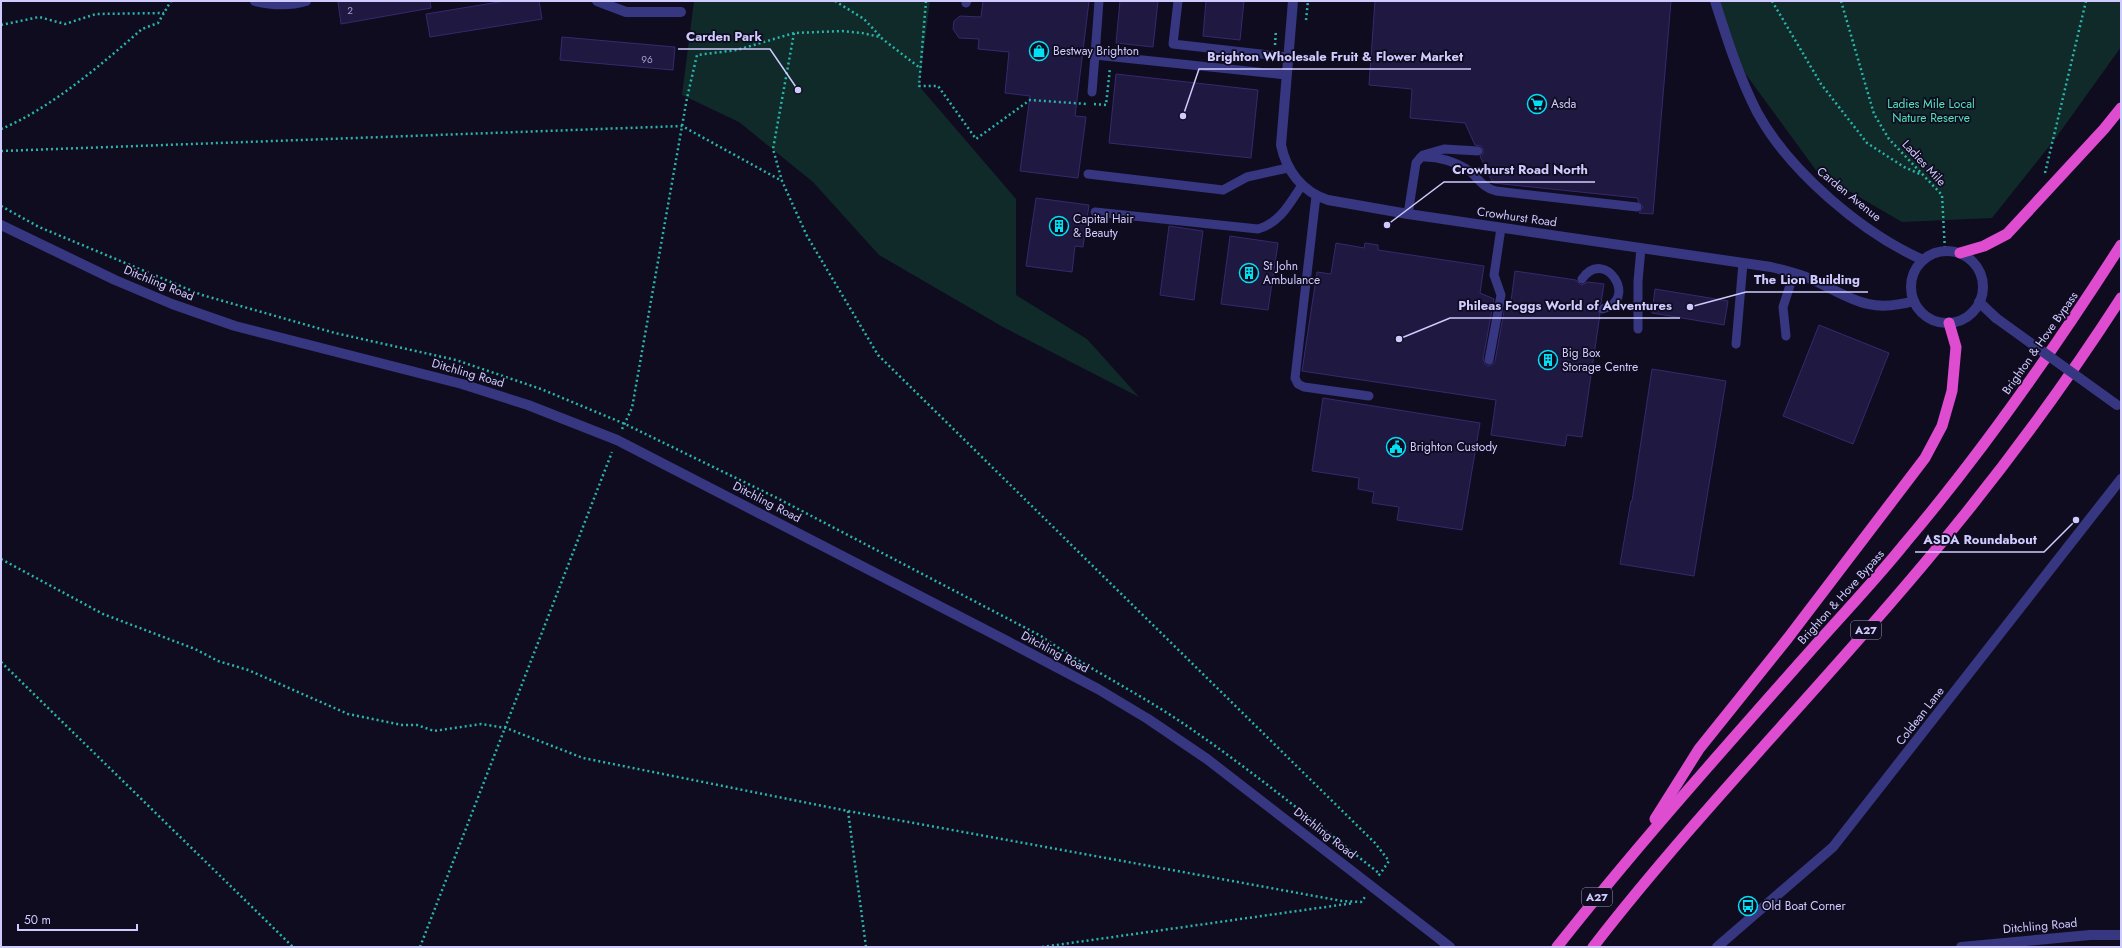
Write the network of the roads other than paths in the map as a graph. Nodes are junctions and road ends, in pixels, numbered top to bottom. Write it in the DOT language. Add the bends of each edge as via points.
graph roads {
  1 [pos="254,1"];
  2 [pos="306,1"];
  3 [pos="597,1"];
  4 [pos="1099,1"];
  5 [pos="1178,1"];
  6 [pos="1293,1"];
  7 [pos="1715,1"];
  8 [pos="681,12"];
  9 [pos="1095,55"];
  10 [pos="1288,57"];
  11 [pos="1286,75"];
  12 [pos="1092,92"];
  13 [pos="2121,108"];
  14 [pos="1478,151"];
  15 [pos="1421,157"];
  16 [pos="1288,168"];
  17 [pos="1088,174"];
  18 [pos="1302,185"];
  19 [pos="1316,196"];
  20 [pos="1637,207"];
  21 [pos="1095,212"];
  22 [pos="1408,214"];
  23 [pos="1,225"];
  24 [pos="1501,228"];
  25 [pos="2121,245"];
  26 [pos="1641,248"];
  27 [pos="1960,253"];
  28 [pos="1923,260"];
  29 [pos="1743,262"];
  30 [pos="1794,273"];
  31 [pos="1582,279"];
  32 [pos="2121,298"];
  33 [pos="1914,301"];
  34 [pos="1979,302"];
  35 [pos="1602,309"];
  36 [pos="1949,323"];
  37 [pos="1638,329"];
  38 [pos="1786,336"];
  39 [pos="1736,344"];
  40 [pos="1489,360"];
  41 [pos="1369,396"];
  42 [pos="2119,407"];
  43 [pos="2121,479"];
  44 [pos="1637,848"];
  45 [pos="2121,935"];
  46 [pos="1450,947"];
  47 [pos="1557,947"];
  48 [pos="1593,947"];
  49 [pos="1717,947"];
  50 [pos="1961,947"];
  1 -- 2 [label="street" via="279,5"];
  3 -- 8 [label="street" via="626,12"];
  4 -- 9 [label="lane"];
  5 -- 10 [label="lane" via="1173,44"];
  6 -- 10 [label="street, Crowhurst Road"];
  7 -- 28 [label="street, Carden Avenue" via="1741,78 1758,113 1778,144 1827,196 1885,239"];
  9 -- 11 [label="lane"];
  9 -- 12 [label="lane"];
  10 -- 11 [label="street, Crowhurst Road"];
  11 -- 16 [label="street, Crowhurst Road" via="1281,145"];
  13 -- 27 [label="highway" via="2007,234 1984,246"];
  14 -- 15 [label="lane" via="1444,149 1426,153"];
  15 -- 20 [label="lane" via="1434,157 1460,165 1486,187 1496,190"];
  15 -- 22 [label="lane" via="1413,172"];
  16 -- 17 [label="lane" via="1247,177 1223,190"];
  16 -- 18 [label="street, Crowhurst Road"];
  18 -- 19 [label="street, Crowhurst Road"];
  18 -- 21 [label="lane" via="1275,221 1258,229"];
  19 -- 22 [label="street, Crowhurst Road"];
  19 -- 41 [label="lane" via="1295,378 1298,384 1304,387"];
  22 -- 24 [label="street, Crowhurst Road"];
  23 -- 46 [label="street, Ditchling Road" via="115,280 172,304 235,326 462,384 528,405 617,440 1007,641 1142,715 1207,759"];
  24 -- 26 [label="street, Crowhurst Road"];
  24 -- 40 [label="lane" via="1494,275 1501,296"];
  25 -- 44 [label="highway, Brighton & Hove Bypass / A27" via="2080,310 2028,384 1906,544"];
  26 -- 29 [label="street, Crowhurst Road"];
  26 -- 37 [label="lane"];
  27 -- 28 [label="street" via="1933,253"];
  27 -- 34 [label="street" via="1970,259 1982,279"];
  28 -- 33 [label="street" via="1915,269 1911,280"];
  29 -- 30 [label="street, Crowhurst Road"];
  29 -- 39 [label="lane"];
  30 -- 33 [label="street, Crowhurst Road" via="1869,306 1892,306"];
  30 -- 38 [label="lane" via="1783,307"];
  31 -- 35 [label="lane" via="1589,272 1599,269 1615,277 1619,286 1618,297 1610,306"];
  32 -- 48 [label="highway, A27" via="2046,408 1923,565 1708,808"];
  33 -- 36 [label="street" via="1921,312 1929,318"];
  34 -- 36 [label="street" via="1966,317"];
  34 -- 42 [label="street, bridge" via="1996,318"];
  36 -- 44 [label="highway" via="1956,347 1952,391 1942,426 1925,458 1788,638 1699,749"];
  43 -- 49 [label="street, Coldean Lane" via="1833,847"];
  44 -- 47 [label="highway, Brighton & Hove Bypass / A27"];
  45 -- 50 [label="street, Ditchling Road" via="2090,935"];
}
